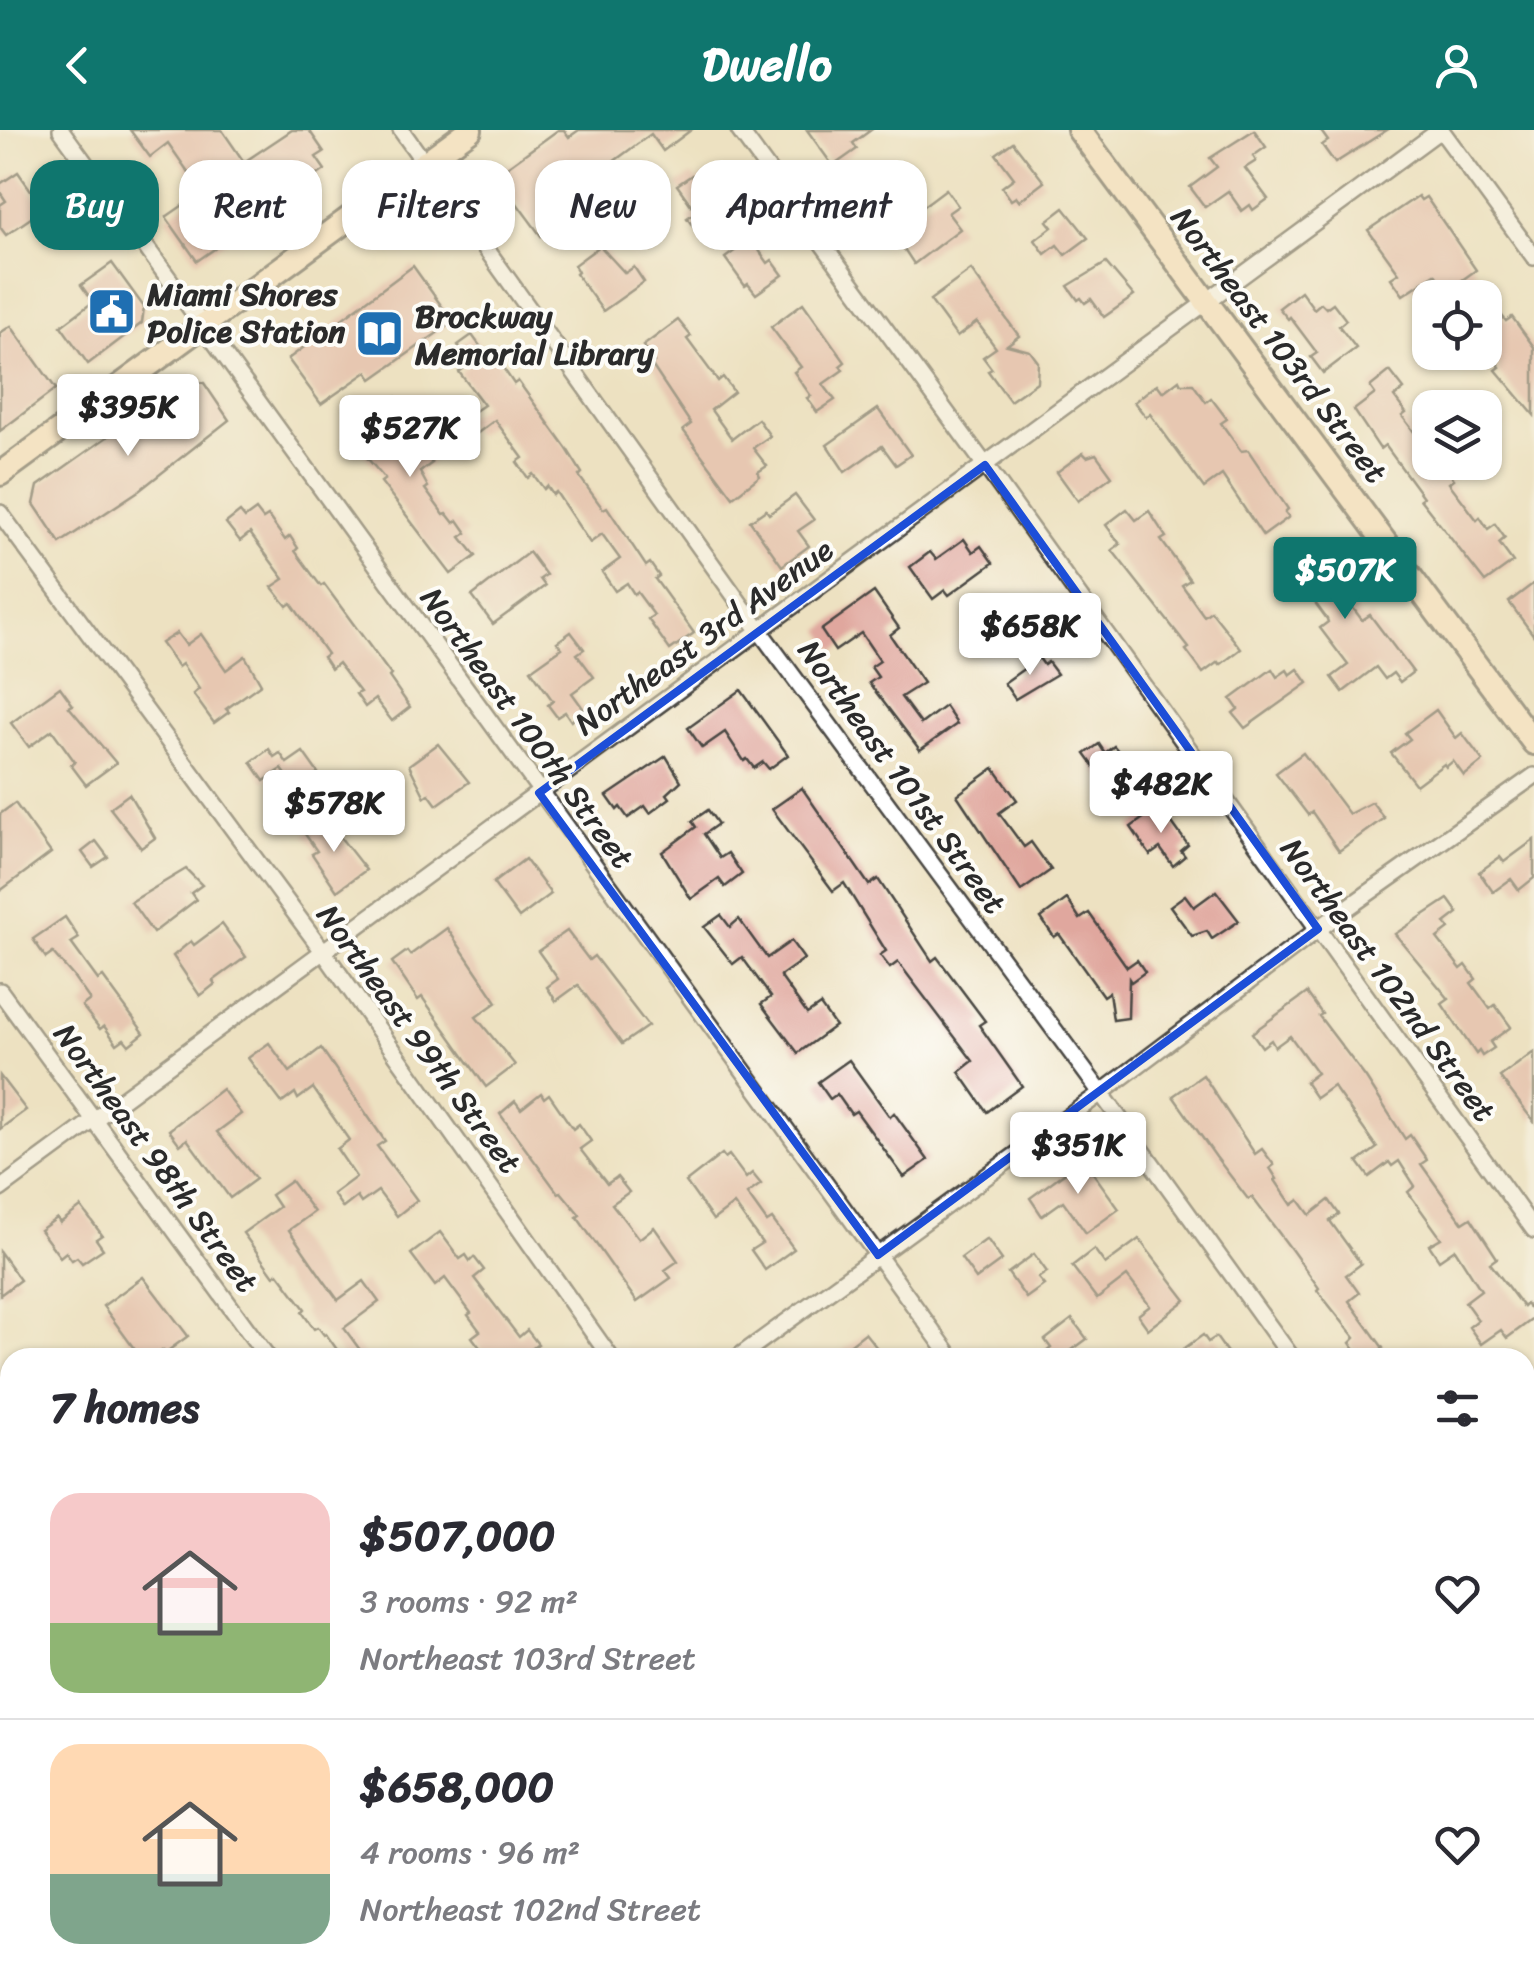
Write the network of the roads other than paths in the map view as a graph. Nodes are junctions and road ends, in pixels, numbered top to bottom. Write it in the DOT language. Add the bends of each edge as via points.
graph roads {
  1 [pos="60,130"];
  2 [pos="401,130"];
  3 [pos="470,130"];
  4 [pos="739,130"];
  5 [pos="1079,130"];
  6 [pos="1440,130"];
  7 [pos="423,160"];
  8 [pos="429,160"];
  9 [pos="342,224"];
  10 [pos="487,250"];
  11 [pos="1534,257"];
  12 [pos="1207,302"];
  13 [pos="203,325"];
  14 [pos="984,464"];
  15 [pos="0,474"];
  16 [pos="0,514"];
  17 [pos="759,630"];
  18 [pos="1534,742"];
  19 [pos="1534,776"];
  20 [pos="539,792"];
  21 [pos="1318,929"];
  22 [pos="323,951"];
  23 [pos="0,990"];
  24 [pos="1101,1093"];
  25 [pos="93,1120"];
  26 [pos="0,1189"];
  27 [pos="1534,1230"];
  28 [pos="878,1255"];
  29 [pos="261,1348"];
  30 [pos="604,1348"];
  31 [pos="751,1348"];
  32 [pos="945,1348"];
  33 [pos="1285,1348"];
  1 -- 13 [label="street, Northeast 100th Street"];
  2 -- 7 [label="street, Northeast 101st Street"];
  3 -- 8 [label="main road"];
  4 -- 14 [label="street, Northeast 102nd Street"];
  5 -- 12 [label="main road, Northeast 103rd Street"];
  6 -- 11 [label="street"];
  6 -- 12 [label="street, Northeast 3rd Avenue"];
  9 -- 13 [label="main road"];
  10 -- 17 [label="street, Northeast 101st Street"];
  12 -- 14 [label="street, Northeast 3rd Avenue"];
  12 -- 18 [label="main road, Northeast 103rd Street"];
  13 -- 15 [label="main road"];
  13 -- 20 [label="street, Northeast 100th Street"];
  14 -- 17 [label="street, Northeast 3rd Avenue"];
  14 -- 21 [label="street, Northeast 102nd Street"];
  16 -- 22 [label="street, Northeast 99th Street"];
  17 -- 20 [label="street, Northeast 3rd Avenue"];
  17 -- 24 [label="street, Northeast 101st Street"];
  19 -- 21 [label="street"];
  20 -- 22 [label="street, Northeast 3rd Avenue"];
  20 -- 28 [label="street, Northeast 100th Street"];
  21 -- 24 [label="street"];
  21 -- 27 [label="street, Northeast 102nd Street"];
  22 -- 25 [label="street, Northeast 3rd Avenue"];
  22 -- 30 [label="street, Northeast 99th Street"];
  23 -- 25 [label="street, Northeast 98th Street"];
  24 -- 28 [label="street"];
  24 -- 33 [label="street, Northeast 101st Street"];
  25 -- 26 [label="street, Northeast 3rd Avenue"];
  25 -- 29 [label="street, Northeast 98th Street"];
  28 -- 31 [label="street"];
  28 -- 32 [label="street, Northeast 100th Street"];
}
